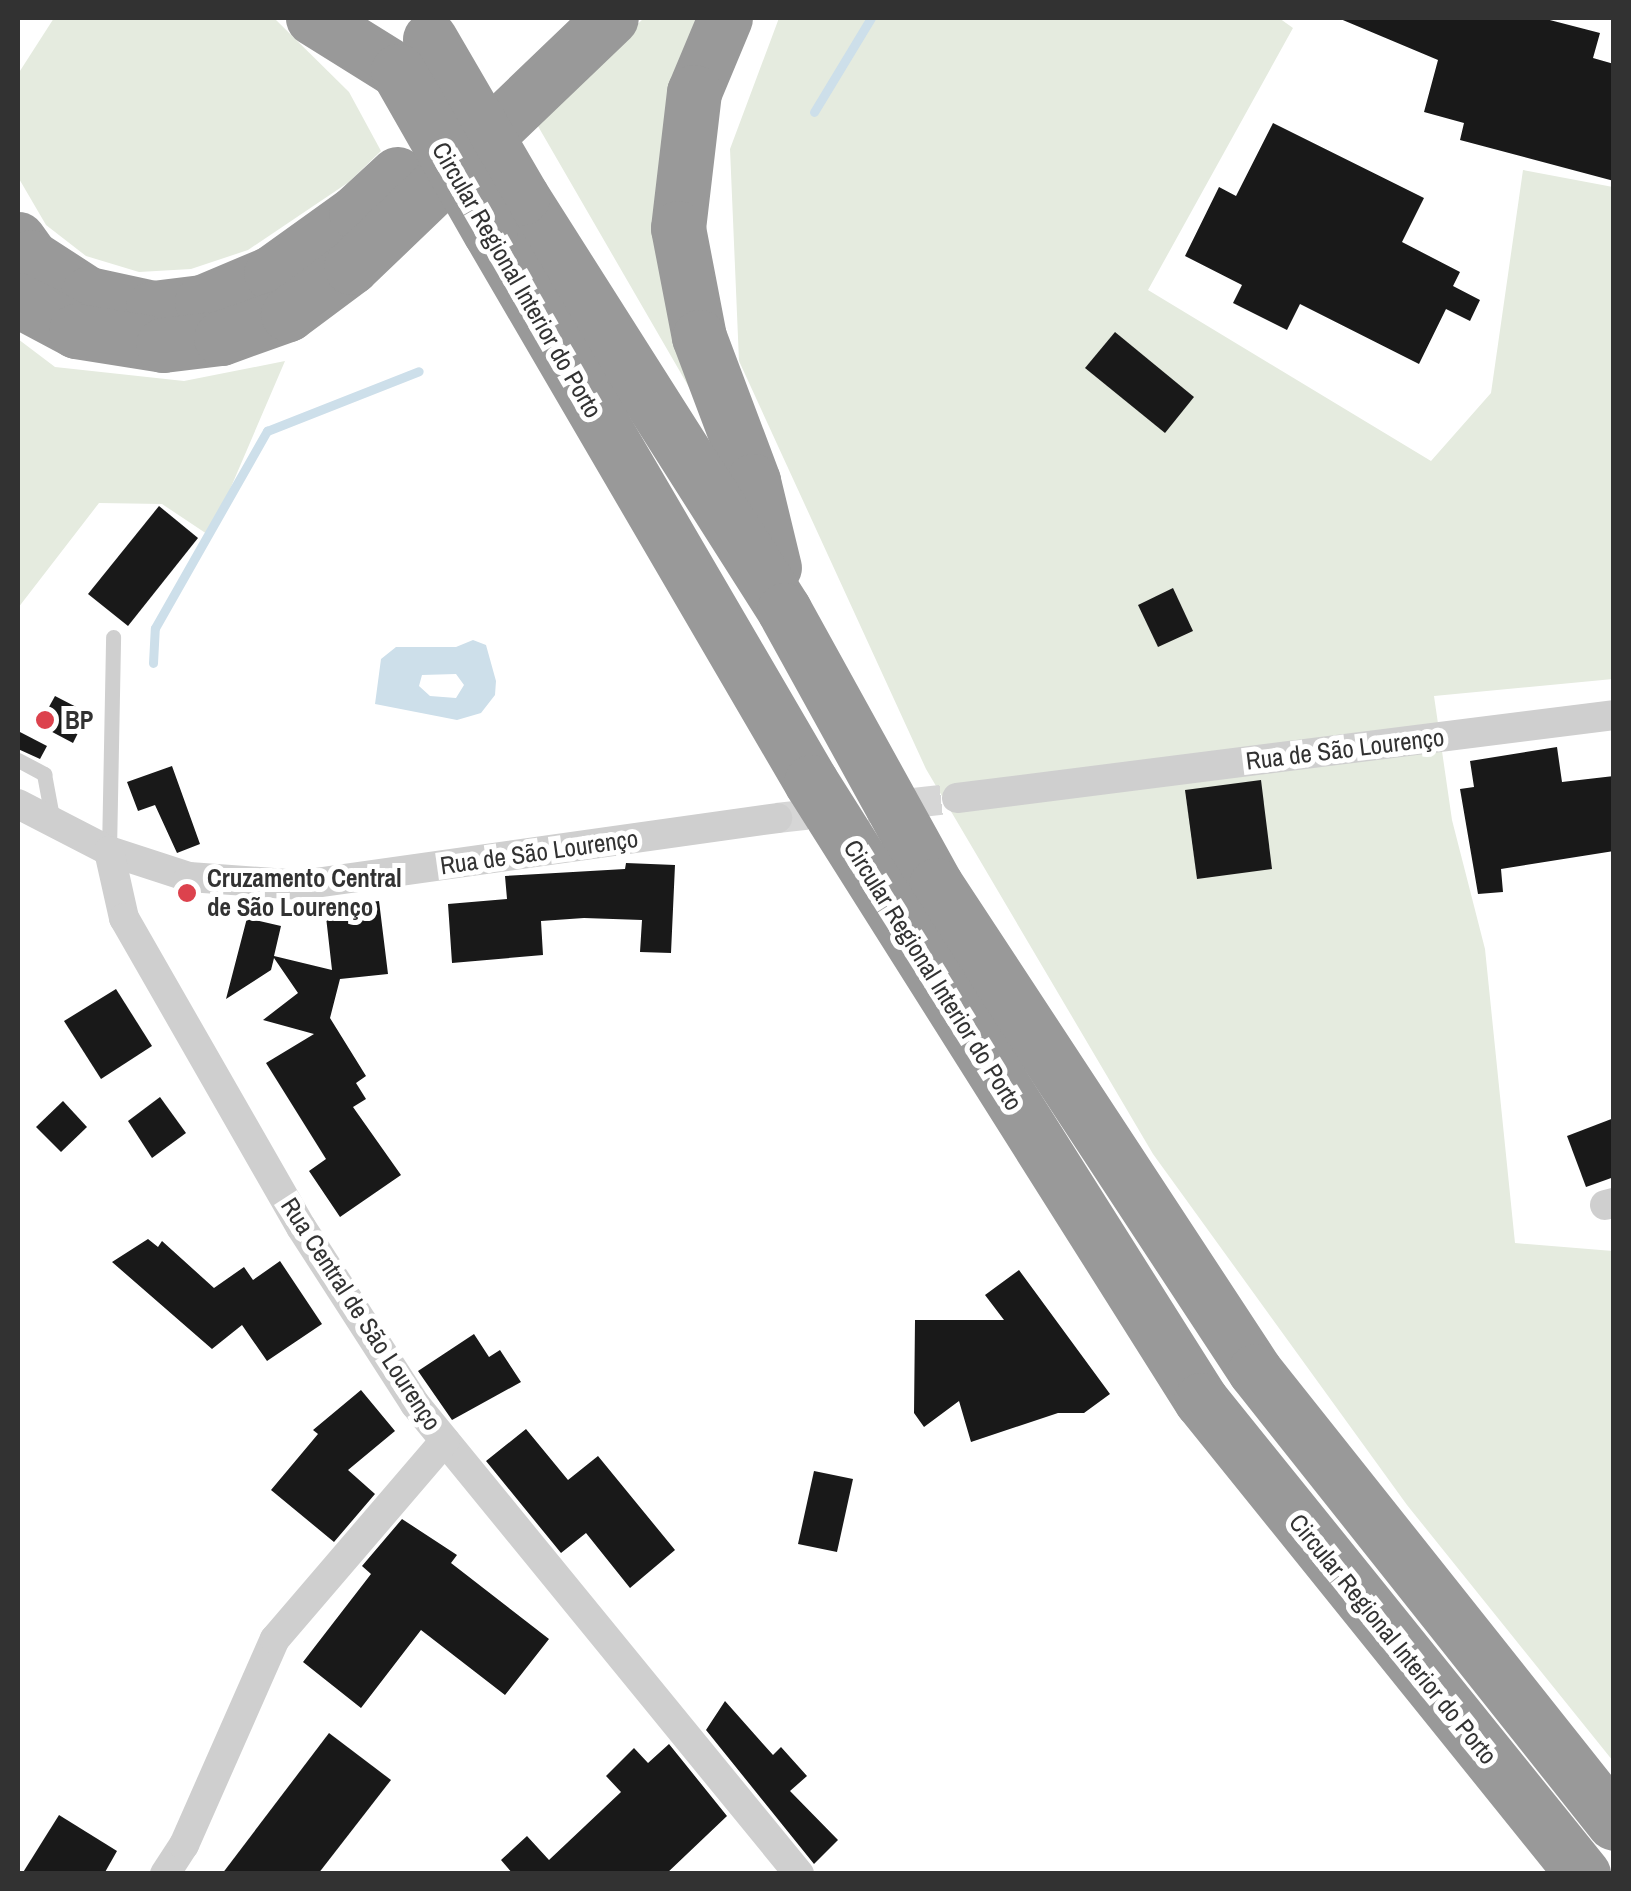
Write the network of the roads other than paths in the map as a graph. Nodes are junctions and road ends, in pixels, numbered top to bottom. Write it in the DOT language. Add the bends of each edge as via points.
graph roads {
  1 [pos="313,18"];
  2 [pos="368,18"];
  3 [pos="559,18"];
  4 [pos="611,18"];
  5 [pos="724,18"];
  6 [pos="415,42"];
  7 [pos="506,214"];
  8 [pos="18,238"];
  9 [pos="18,300"];
  10 [pos="784,610"];
  11 [pos="113,636"];
  12 [pos="1614,715"];
  13 [pos="18,760"];
  14 [pos="956,798"];
  15 [pos="18,804"];
  16 [pos="777,818"];
  17 [pos="53,822"];
  18 [pos="109,851"];
  19 [pos="445,1441"];
  20 [pos="1614,1824"];
  21 [pos="164,1874"];
  22 [pos="799,1874"];
  23 [pos="1583,1874"];
  1 -- 6 [label="highway"];
  2 -- 6 [label="highway, Circular Regional Interior do Porto"];
  3 -- 8 [label="highway" via="356,212 272,273 202,302 153,308 88,294 32,256"];
  4 -- 9 [label="highway" via="351,267 288,314 221,338 163,345 76,331"];
  5 -- 10 [label="highway" via="694,92 678,228 699,337 753,481"];
  6 -- 7 [label="highway, Circular Regional Interior do Porto, bridge"];
  7 -- 10 [label="highway, Circular Regional Interior do Porto"];
  7 -- 23 [label="highway, Circular Regional Interior do Porto" via="811,782 1201,1400"];
  10 -- 20 [label="highway, Circular Regional Interior do Porto" via="936,885 1255,1371"];
  11 -- 18 [label="lane"];
  12 -- 14 [label="street, Rua de São Lourenço"];
  13 -- 17 [label="lane" via="44,774"];
  15 -- 17 [label="street, Rua de São Lourenço"];
  16 -- 18 [label="street, Rua de São Lourenço" via="301,885 190,877"];
  17 -- 18 [label="street, Rua de São Lourenço"];
  18 -- 19 [label="street, Rua Central de São Lourenço" via="124,918 301,1227"];
  19 -- 21 [label="street" via="275,1639 184,1844"];
  19 -- 22 [label="street, Rua Central de São Lourenço"];
}
